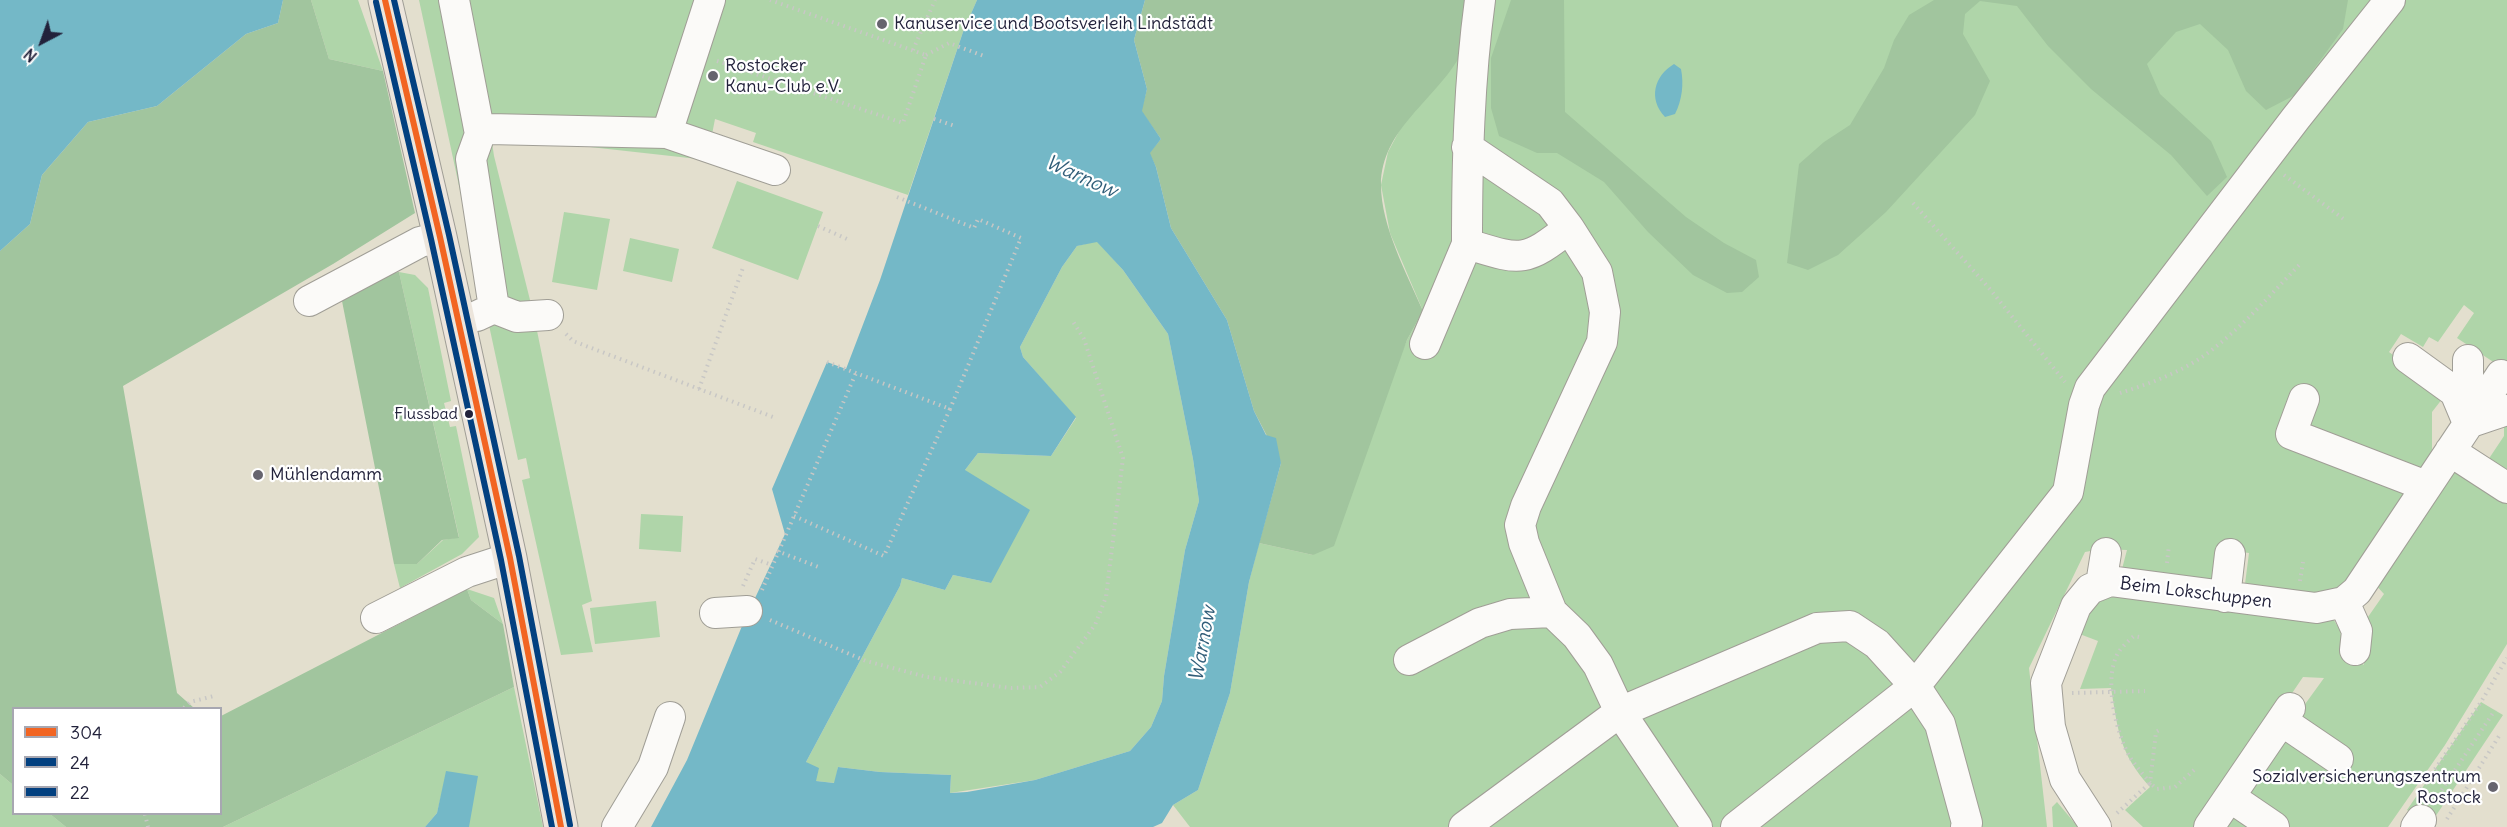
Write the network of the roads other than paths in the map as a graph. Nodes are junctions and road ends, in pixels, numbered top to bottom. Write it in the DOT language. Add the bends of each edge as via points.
graph roads {
  1 [pos="385,0"];
  2 [pos="454,0"];
  3 [pos="710,0"];
  4 [pos="1480,0"];
  5 [pos="2390,0"];
  6 [pos="667,133"];
  7 [pos="480,134"];
  8 [pos="1467,147"];
  9 [pos="775,170"];
  10 [pos="1569,228"];
  11 [pos="430,240"];
  12 [pos="1467,244"];
  13 [pos="309,301"];
  14 [pos="494,308"];
  15 [pos="548,315"];
  16 [pos="458,319"];
  17 [pos="1425,344"];
  18 [pos="2408,358"];
  19 [pos="2468,360"];
  20 [pos="2501,375"];
  21 [pos="2304,399"];
  22 [pos="2507,410"];
  23 [pos="2468,423"];
  24 [pos="2450,451"];
  25 [pos="2426,486"];
  26 [pos="2507,488"];
  27 [pos="2106,553"];
  28 [pos="2230,554"];
  29 [pos="510,558"];
  30 [pos="2100,584"];
  31 [pos="2225,597"];
  32 [pos="754,601"];
  33 [pos="2344,602"];
  34 [pos="1552,612"];
  35 [pos="715,613"];
  36 [pos="376,618"];
  37 [pos="2355,650"];
  38 [pos="1409,660"];
  39 [pos="1915,686"];
  40 [pos="1620,712"];
  41 [pos="670,717"];
  42 [pos="2337,759"];
  43 [pos="2230,797"];
  44 [pos="1482,822"];
  45 [pos="2102,824"];
  46 [pos="561,827"];
  47 [pos="617,827"];
  48 [pos="1697,827"];
  49 [pos="1736,827"];
  50 [pos="1966,827"];
  51 [pos="2209,827"];
  52 [pos="2274,827"];
  1 -- 11 [label="main road"];
  2 -- 7 [label="street"];
  3 -- 6 [label="street" via="702,60"];
  4 -- 8 [label="street" via="1472,55"];
  5 -- 39 [label="street" via="2090,388 2068,492"];
  6 -- 7 [label="street" via="489,129"];
  6 -- 9 [label="street"];
  7 -- 14 [label="street" via="471,159"];
  8 -- 10 [label="street" via="1550,203"];
  8 -- 12 [label="street"];
  10 -- 12 [label="street" via="1542,250 1524,256 1504,255"];
  10 -- 34 [label="street" via="1597,272 1605,312 1602,342 1520,525"];
  11 -- 13 [label="street"];
  11 -- 16 [label="main road"];
  12 -- 17 [label="street"];
  14 -- 15 [label="street" via="517,317"];
  14 -- 16 [label="street" via="480,316"];
  16 -- 29 [label="main road"];
  18 -- 23 [label="street" via="2455,392"];
  19 -- 23 [label="street"];
  20 -- 23 [label="street"];
  21 -- 25 [label="street" via="2291,434"];
  22 -- 23 [label="street"];
  23 -- 24 [label="street"];
  24 -- 25 [label="street"];
  24 -- 26 [label="street"];
  25 -- 33 [label="street" via="2395,513 2357,591"];
  27 -- 30 [label="street"];
  28 -- 31 [label="street"];
  29 -- 36 [label="street" via="467,572"];
  29 -- 46 [label="main road"];
  30 -- 31 [label="street, Beim Lokschuppen" via="2110,581"];
  30 -- 45 [label="street, Beim Lokschuppen" via="2090,589 2076,606 2046,682 2050,727 2065,779"];
  31 -- 33 [label="street, Beim Lokschuppen" via="2316,608"];
  32 -- 35 [label="street"];
  33 -- 37 [label="street" via="2356,631"];
  34 -- 38 [label="street" via="1510,614 1479,623"];
  34 -- 40 [label="street" via="1598,664"];
  39 -- 40 [label="street" via="1877,644 1850,626 1817,627"];
  39 -- 49 [label="street"];
  39 -- 50 [label="street" via="1940,724"];
  40 -- 44 [label="street"];
  40 -- 48 [label="street"];
  41 -- 47 [label="street" via="653,767"];
  42 -- 43 [label="street" via="2286,715"];
  43 -- 51 [label="street"];
  43 -- 52 [label="street"];
}
